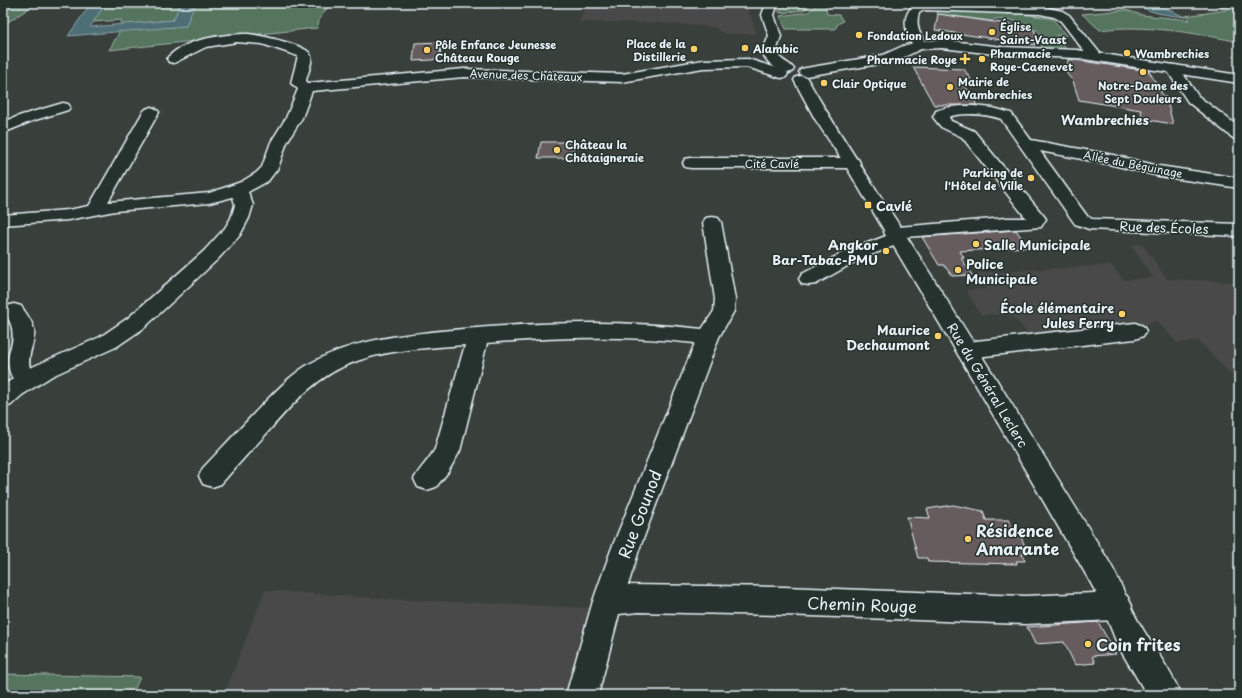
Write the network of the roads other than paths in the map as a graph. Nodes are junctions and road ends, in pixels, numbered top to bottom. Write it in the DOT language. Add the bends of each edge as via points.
graph roads {
  1 [pos="772,3"];
  2 [pos="921,5"];
  3 [pos="920,45"];
  4 [pos="770,49"];
  5 [pos="1096,57"];
  6 [pos="174,59"];
  7 [pos="746,63"];
  8 [pos="1173,69"];
  9 [pos="784,71"];
  10 [pos="804,76"];
  11 [pos="1239,79"];
  12 [pos="306,87"];
  13 [pos="63,107"];
  14 [pos="151,112"];
  15 [pos="3,128"];
  16 [pos="1239,135"];
  17 [pos="1027,144"];
  18 [pos="691,163"];
  19 [pos="852,163"];
  20 [pos="1239,182"];
  21 [pos="239,190"];
  22 [pos="95,210"];
  23 [pos="3,220"];
  24 [pos="712,222"];
  25 [pos="1239,230"];
  26 [pos="895,235"];
  27 [pos="809,279"];
  28 [pos="14,311"];
  29 [pos="1135,331"];
  30 [pos="478,336"];
  31 [pos="708,337"];
  32 [pos="967,350"];
  33 [pos="26,380"];
  34 [pos="3,399"];
  35 [pos="212,476"];
  36 [pos="427,479"];
  37 [pos="608,601"];
  38 [pos="1117,606"];
  39 [pos="582,695"];
  40 [pos="1165,695"];
  1 -- 4 [label="street" via="768,15 775,36"];
  2 -- 3 [label="street" via="913,14 911,26"];
  2 -- 5 [label="street" via="1035,10 1058,14 1065,18"];
  3 -- 5 [label="street" via="942,44"];
  3 -- 10 [label="street" via="895,56"];
  4 -- 7 [label="street"];
  4 -- 9 [label="street" via="771,57"];
  5 -- 8 [label="street"];
  6 -- 12 [label="street" via="188,49 207,43 244,38 263,40 304,54 298,83"];
  7 -- 9 [label="street"];
  7 -- 12 [label="street, Avenue des Châteaux" via="697,64 622,78 464,73"];
  8 -- 11 [label="street"];
  8 -- 16 [label="street" via="1196,102"];
  9 -- 10 [label="street" via="787,79"];
  10 -- 19 [label="street, Rue du Général Leclerc" via="823,119"];
  12 -- 21 [label="street" via="270,168 262,177"];
  13 -- 15 [label="street"];
  14 -- 22 [label="street"];
  17 -- 20 [label="street, Allée du Béguinage" via="1159,171"];
  17 -- 25 [label="street, Rue des Écoles" via="1081,220 1089,224"];
  17 -- 26 [label="street" via="1001,113 984,111 941,114 946,124 968,134 1037,219 1035,223 1006,223"];
  18 -- 19 [label="street, Cité Cavlé"];
  19 -- 26 [label="street, Rue du Général Leclerc"];
  21 -- 22 [label="street" via="209,198"];
  21 -- 33 [label="street" via="244,205 233,231 211,255 136,323 108,342"];
  22 -- 23 [label="street" via="68,215"];
  24 -- 31 [label="street, Rue Gounod" via="725,305 721,317"];
  26 -- 27 [label="street"];
  26 -- 32 [label="street, Rue du Général Leclerc"];
  28 -- 33 [label="street" via="23,329 17,365"];
  29 -- 32 [label="street"];
  30 -- 31 [label="street" via="530,331 613,329"];
  30 -- 35 [label="street" via="381,346 324,366 288,394"];
  30 -- 36 [label="street" via="447,452"];
  31 -- 37 [label="street, Rue Gounod" via="636,519"];
  32 -- 38 [label="street, Rue du Général Leclerc" via="1098,569"];
  33 -- 34 [label="street"];
  37 -- 38 [label="street, Chemin Rouge" via="639,598 784,601 1025,610"];
  37 -- 39 [label="street, Rue Gounod"];
  38 -- 40 [label="street, Rue du Général Leclerc" via="1129,635"];
}
